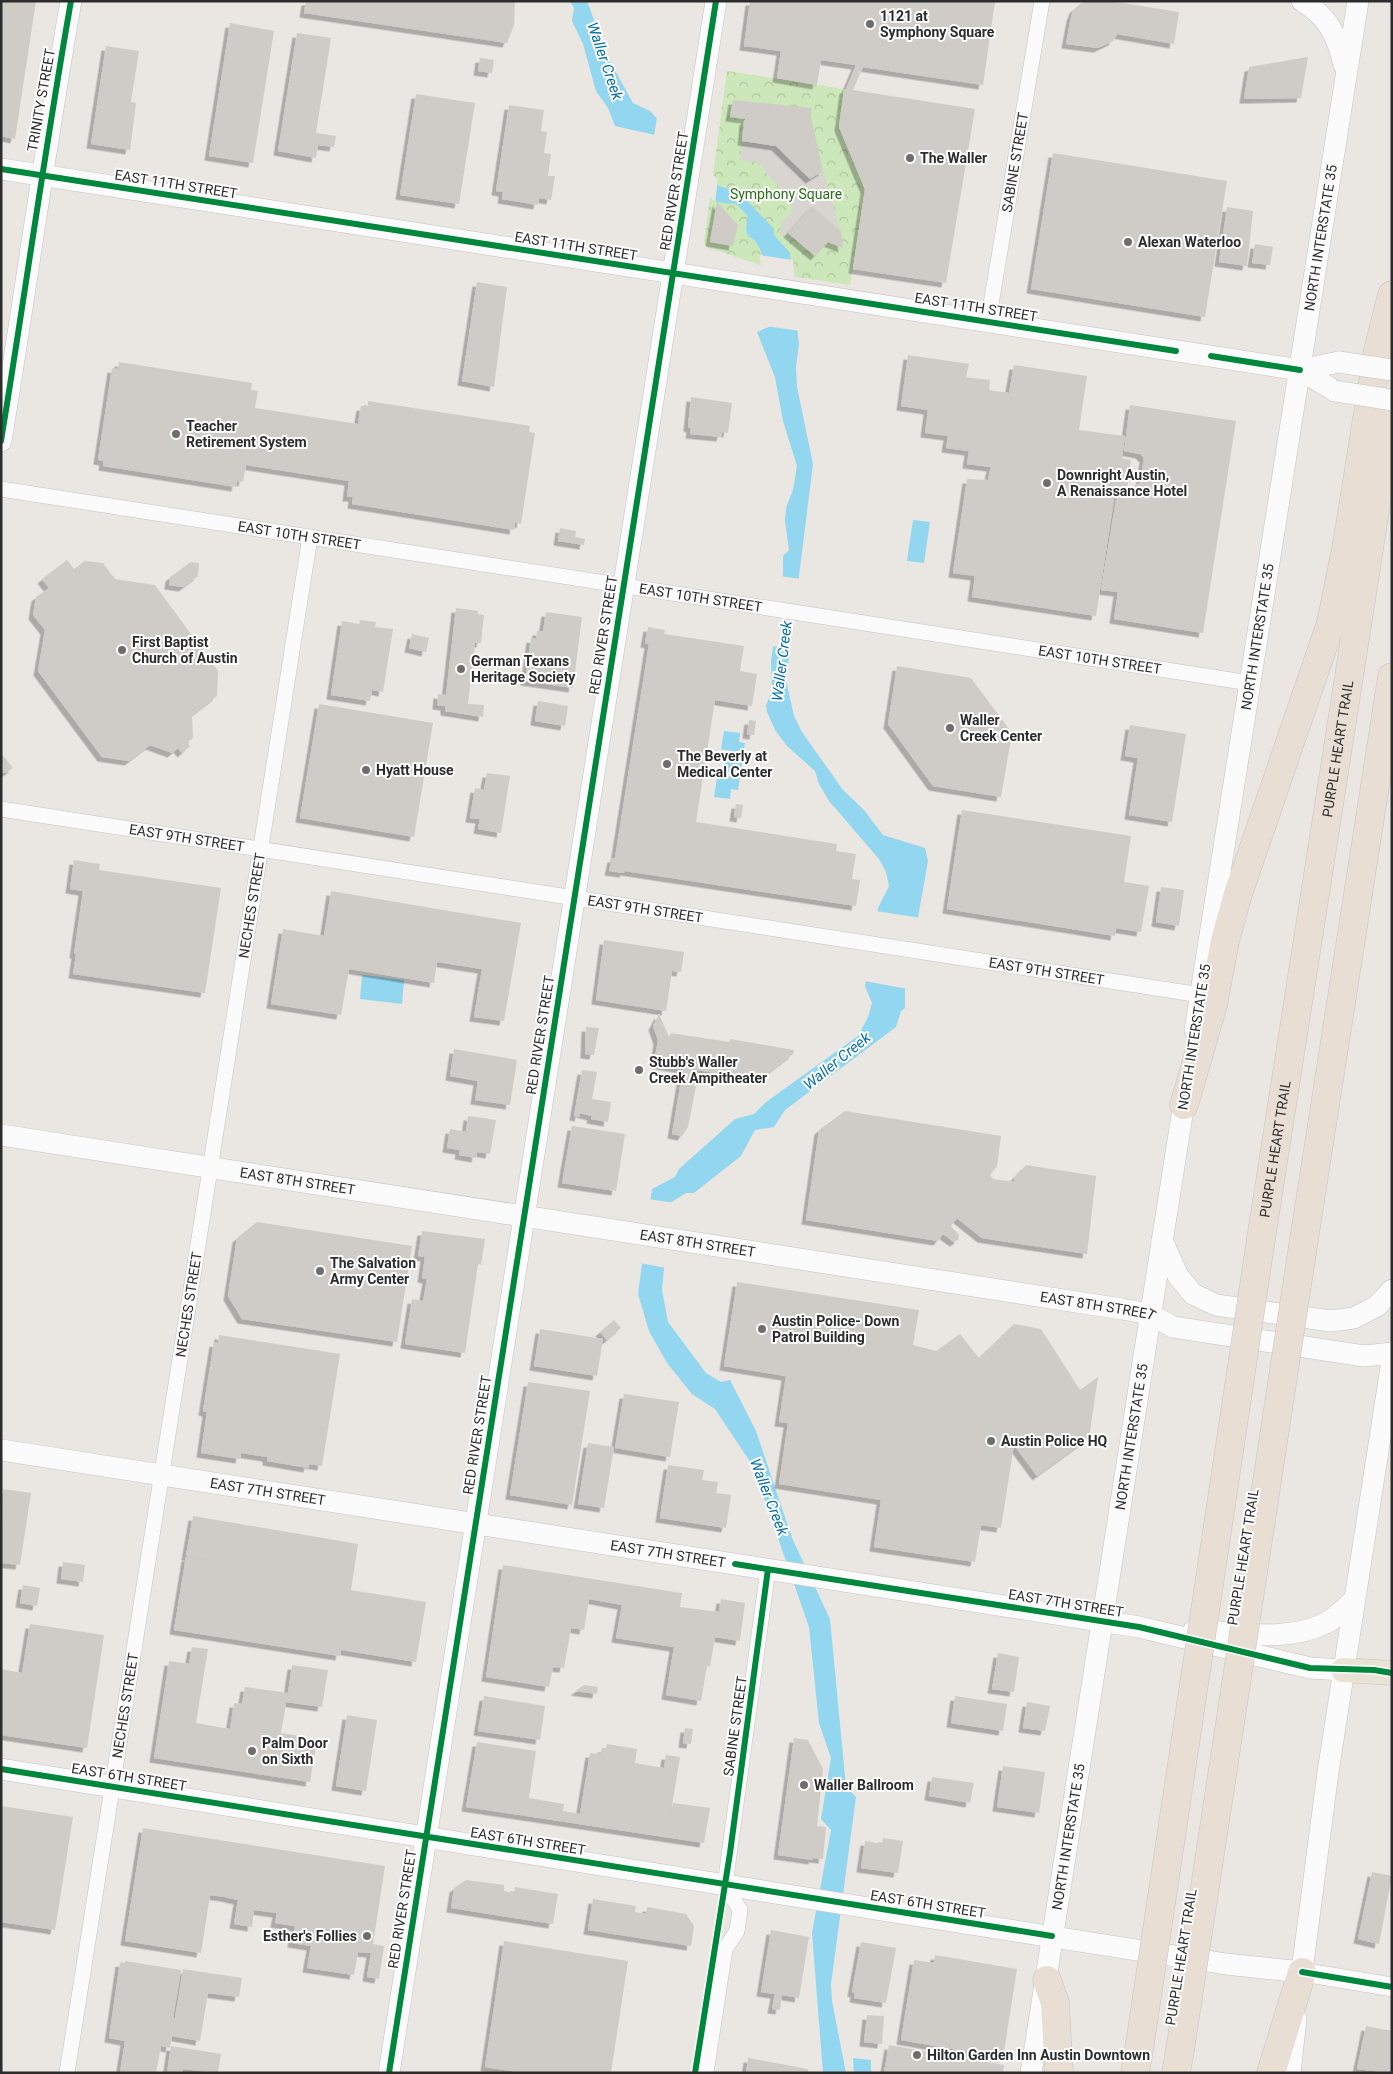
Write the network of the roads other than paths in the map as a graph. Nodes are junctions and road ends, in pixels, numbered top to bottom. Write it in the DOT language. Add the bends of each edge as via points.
graph roads {
  1 [pos="71,1"];
  2 [pos="716,1"];
  3 [pos="1042,1"];
  4 [pos="1302,1"];
  5 [pos="1358,1"];
  6 [pos="1346,76"];
  7 [pos="1,170"];
  8 [pos="42,176"];
  9 [pos="673,274"];
  10 [pos="1392,295"];
  11 [pos="988,322"];
  12 [pos="1300,370"];
  13 [pos="1392,370"];
  14 [pos="1392,401"];
  15 [pos="1,441"];
  16 [pos="1,488"];
  17 [pos="310,537"];
  18 [pos="624,586"];
  19 [pos="1392,677"];
  20 [pos="1250,683"];
  21 [pos="1,809"];
  22 [pos="261,849"];
  23 [pos="574,898"];
  24 [pos="1201,995"];
  25 [pos="1184,1105"];
  26 [pos="1,1135"];
  27 [pos="210,1168"];
  28 [pos="524,1216"];
  29 [pos="1162,1240"];
  30 [pos="1392,1290"];
  31 [pos="1150,1314"];
  32 [pos="1392,1353"];
  33 [pos="1392,1361"];
  34 [pos="1,1450"];
  35 [pos="162,1475"];
  36 [pos="476,1524"];
  37 [pos="768,1569"];
  38 [pos="1354,1600"];
  39 [pos="1102,1621"];
  40 [pos="1139,1627"];
  41 [pos="1343,1670"];
  42 [pos="1392,1673"];
  43 [pos="1,1769"];
  44 [pos="113,1787"];
  45 [pos="426,1838"];
  46 [pos="725,1885"];
  47 [pos="1052,1936"];
  48 [pos="1302,1972"];
  49 [pos="1047,1980"];
  50 [pos="1392,1987"];
  51 [pos="1178,2061"];
  52 [pos="67,2073"];
  53 [pos="388,2073"];
  54 [pos="706,2073"];
  55 [pos="1031,2073"];
  56 [pos="1059,2073"];
  57 [pos="1136,2073"];
  58 [pos="1271,2073"];
  59 [pos="1290,2073"];
  1 -- 8 [label="main road, TRINITY STREET"];
  2 -- 9 [label="main road, RED RIVER STREET"];
  3 -- 11 [label="street, SABINE STREET"];
  4 -- 6 [label="main road" via="1327,22 1338,40"];
  5 -- 6 [label="main road, NORTH INTERSTATE 35"];
  6 -- 12 [label="main road, NORTH INTERSTATE 35"];
  7 -- 8 [label="main road, EAST 11TH STREET"];
  8 -- 9 [label="main road, EAST 11TH STREET"];
  8 -- 15 [label="main road, TRINITY STREET"];
  9 -- 11 [label="main road, EAST 11TH STREET"];
  9 -- 18 [label="main road, RED RIVER STREET"];
  10 -- 25 [label="highway" via="1378,350 1348,544 1331,623 1238,894 1213,1005"];
  11 -- 12 [label="main road, EAST 11TH STREET"];
  12 -- 13 [label="main road, EAST 11TH STREET, bridge" via="1339,362"];
  12 -- 14 [label="main road, EAST 11TH STREET, bridge" via="1334,391"];
  12 -- 20 [label="main road, NORTH INTERSTATE 35"];
  14 -- 57 [label="highway, PURPLE HEART TRAIL, bridge" via="1261,1240"];
  16 -- 17 [label="street, EAST 10TH STREET"];
  17 -- 18 [label="street, EAST 10TH STREET"];
  17 -- 22 [label="street, NECHES STREET"];
  18 -- 20 [label="street, EAST 10TH STREET"];
  18 -- 23 [label="main road, RED RIVER STREET"];
  19 -- 51 [label="highway, PURPLE HEART TRAIL, bridge"];
  20 -- 24 [label="main road, NORTH INTERSTATE 35"];
  21 -- 22 [label="street, EAST 9TH STREET"];
  22 -- 23 [label="street, EAST 9TH STREET"];
  22 -- 27 [label="street, NECHES STREET"];
  23 -- 24 [label="street, EAST 9TH STREET"];
  23 -- 28 [label="main road, RED RIVER STREET"];
  24 -- 25 [label="main road, NORTH INTERSTATE 35"];
  25 -- 29 [label="main road, NORTH INTERSTATE 35"];
  26 -- 27 [label="main road, EAST 8TH STREET"];
  27 -- 28 [label="main road, EAST 8TH STREET"];
  27 -- 35 [label="street, NECHES STREET"];
  28 -- 31 [label="main road, EAST 8TH STREET"];
  28 -- 36 [label="main road, RED RIVER STREET"];
  29 -- 30 [label="main road" via="1178,1276 1193,1294 1216,1305 1331,1321 1354,1318 1377,1306"];
  29 -- 31 [label="main road, NORTH INTERSTATE 35"];
  31 -- 32 [label="main road, EAST 8TH STREET" via="1173,1327 1364,1356"];
  31 -- 39 [label="main road, NORTH INTERSTATE 35"];
  33 -- 38 [label="main road"];
  34 -- 35 [label="main road, EAST 7TH STREET"];
  35 -- 36 [label="main road, EAST 7TH STREET"];
  35 -- 44 [label="street, NECHES STREET"];
  36 -- 37 [label="main road, EAST 7TH STREET"];
  36 -- 45 [label="main road, RED RIVER STREET"];
  37 -- 39 [label="main road, EAST 7TH STREET"];
  37 -- 46 [label="street, SABINE STREET"];
  38 -- 40 [label="main road" via="1330,1620 1290,1632 1265,1634"];
  38 -- 41 [label="main road"];
  39 -- 40 [label="main road, EAST 7TH STREET"];
  39 -- 47 [label="main road, NORTH INTERSTATE 35"];
  40 -- 41 [label="main road, EAST 7TH STREET" via="1310,1668"];
  41 -- 42 [label="main road, EAST 7TH STREET"];
  41 -- 48 [label="main road"];
  43 -- 44 [label="main road, EAST 6TH STREET"];
  44 -- 45 [label="main road, EAST 6TH STREET"];
  44 -- 52 [label="street, NECHES STREET"];
  45 -- 46 [label="main road, EAST 6TH STREET"];
  45 -- 53 [label="main road, RED RIVER STREET"];
  46 -- 47 [label="main road, EAST 6TH STREET"];
  46 -- 54 [label="street" via="740,1910 736,1931 725,1948"];
  47 -- 48 [label="main road, EAST 6TH STREET" via="1226,1964"];
  47 -- 49 [label="main road, NORTH INTERSTATE 35"];
  48 -- 50 [label="street, EAST 6TH STREET"];
  48 -- 58 [label="highway"];
  48 -- 59 [label="main road"];
  49 -- 55 [label="main road, NORTH INTERSTATE 35"];
  49 -- 56 [label="highway" via="1055,2003"];
}
